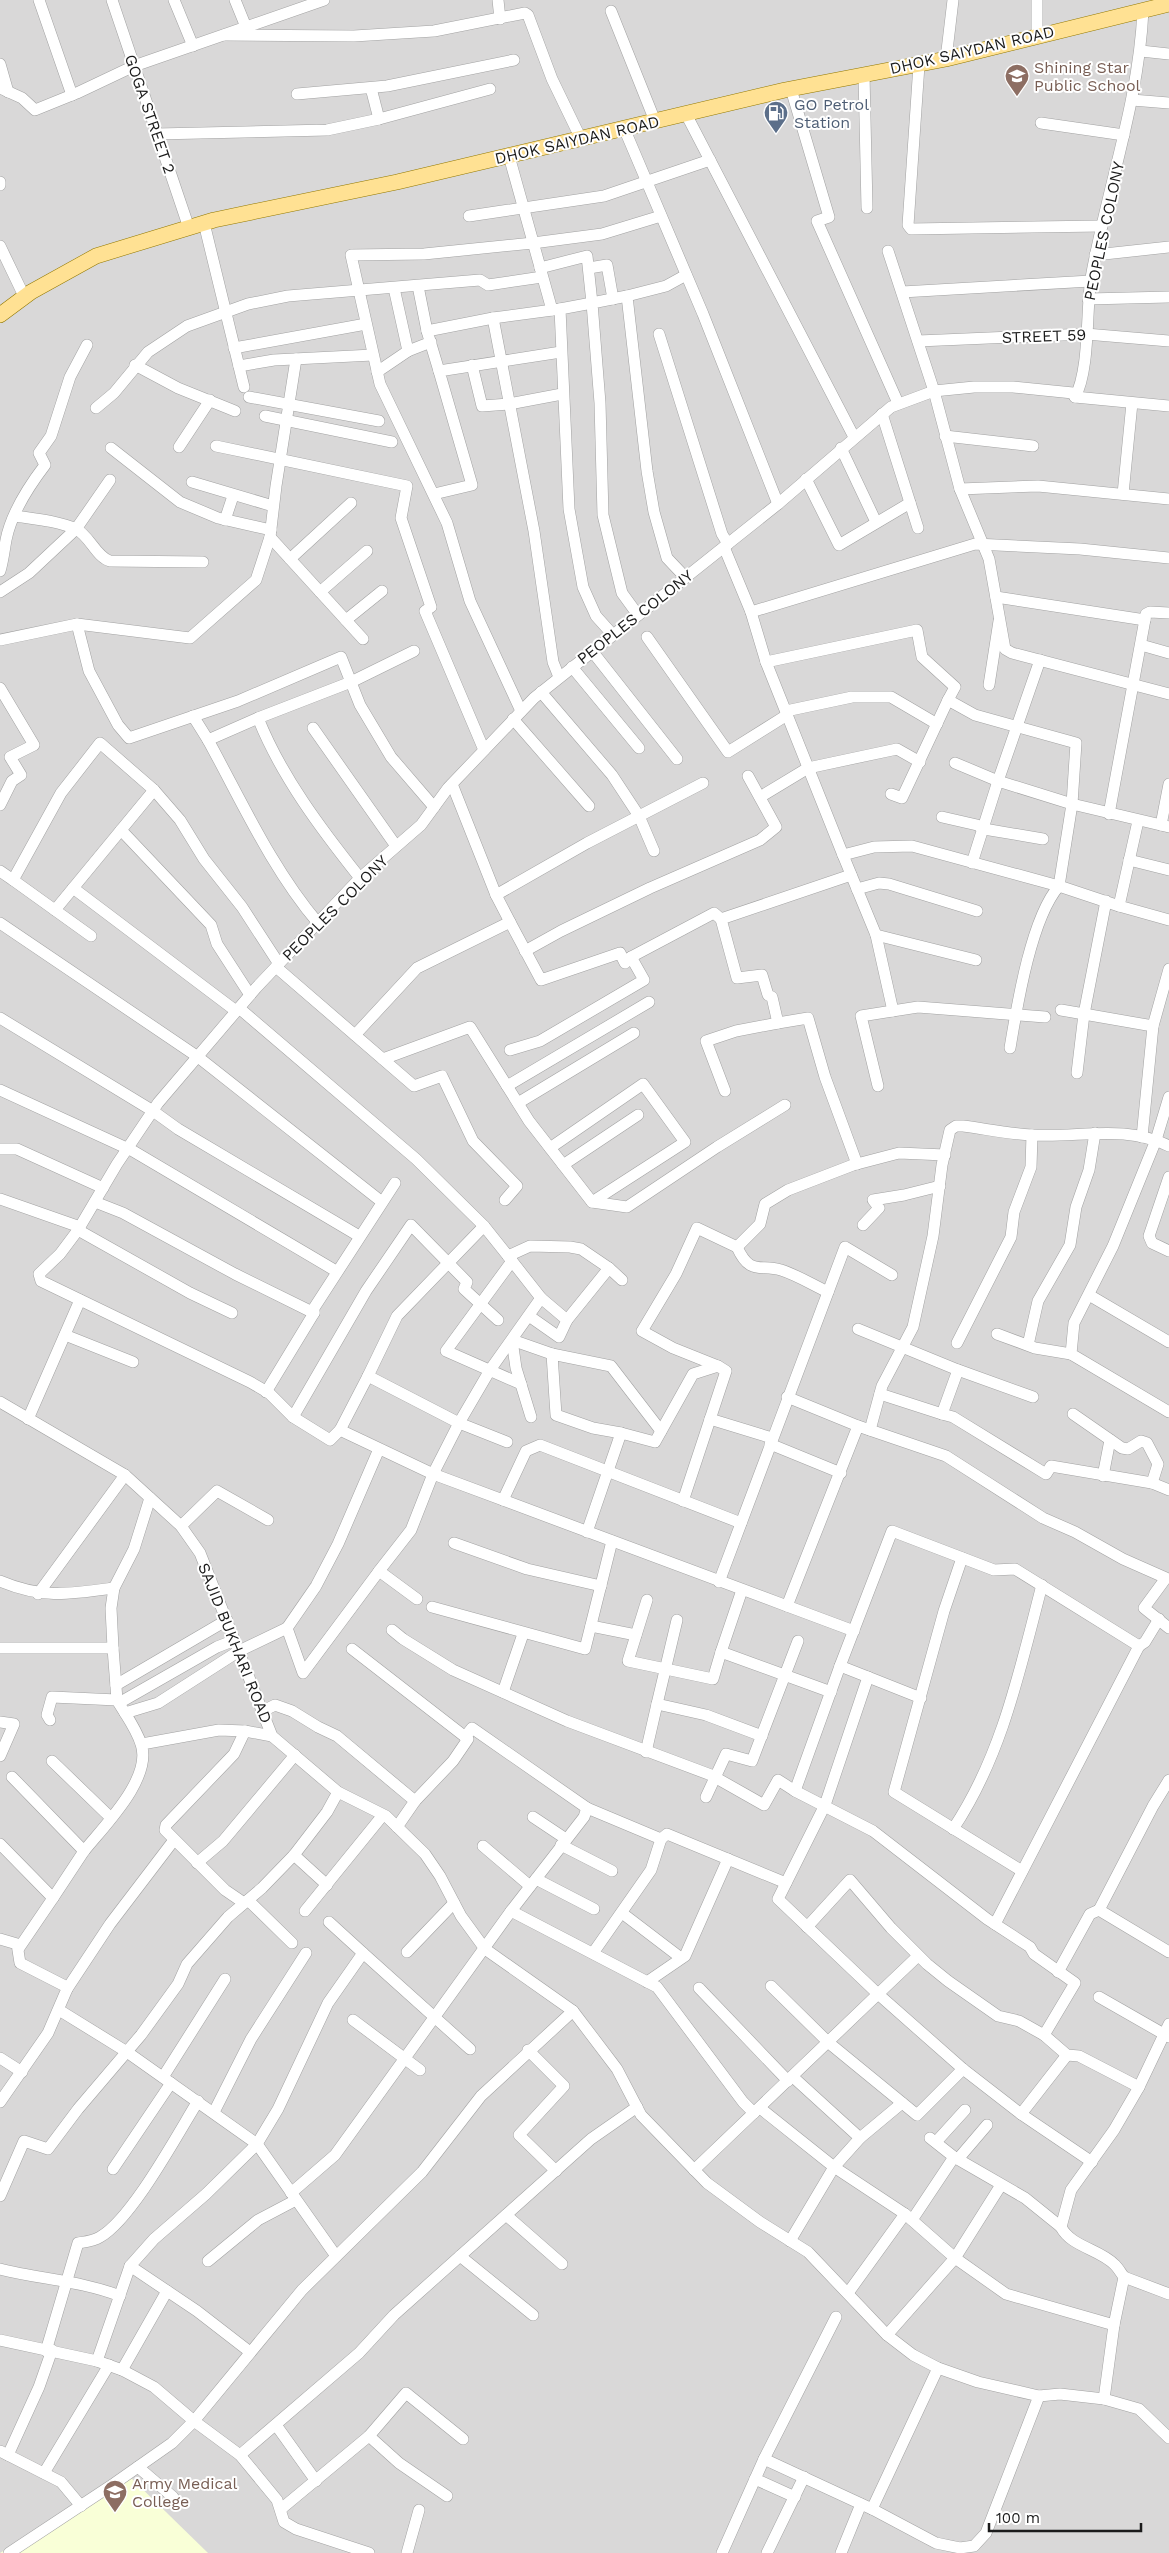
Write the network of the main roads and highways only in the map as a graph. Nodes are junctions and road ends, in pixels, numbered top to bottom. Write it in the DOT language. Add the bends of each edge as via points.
graph roads {
  1 [pos="1169,4"];
  2 [pos="0,315"];
  1 -- 2 [label="main road, DHOK SAIYDAN ROAD" via="946,59 791,89 397,182 196,225 96,256 24,296"];
}
